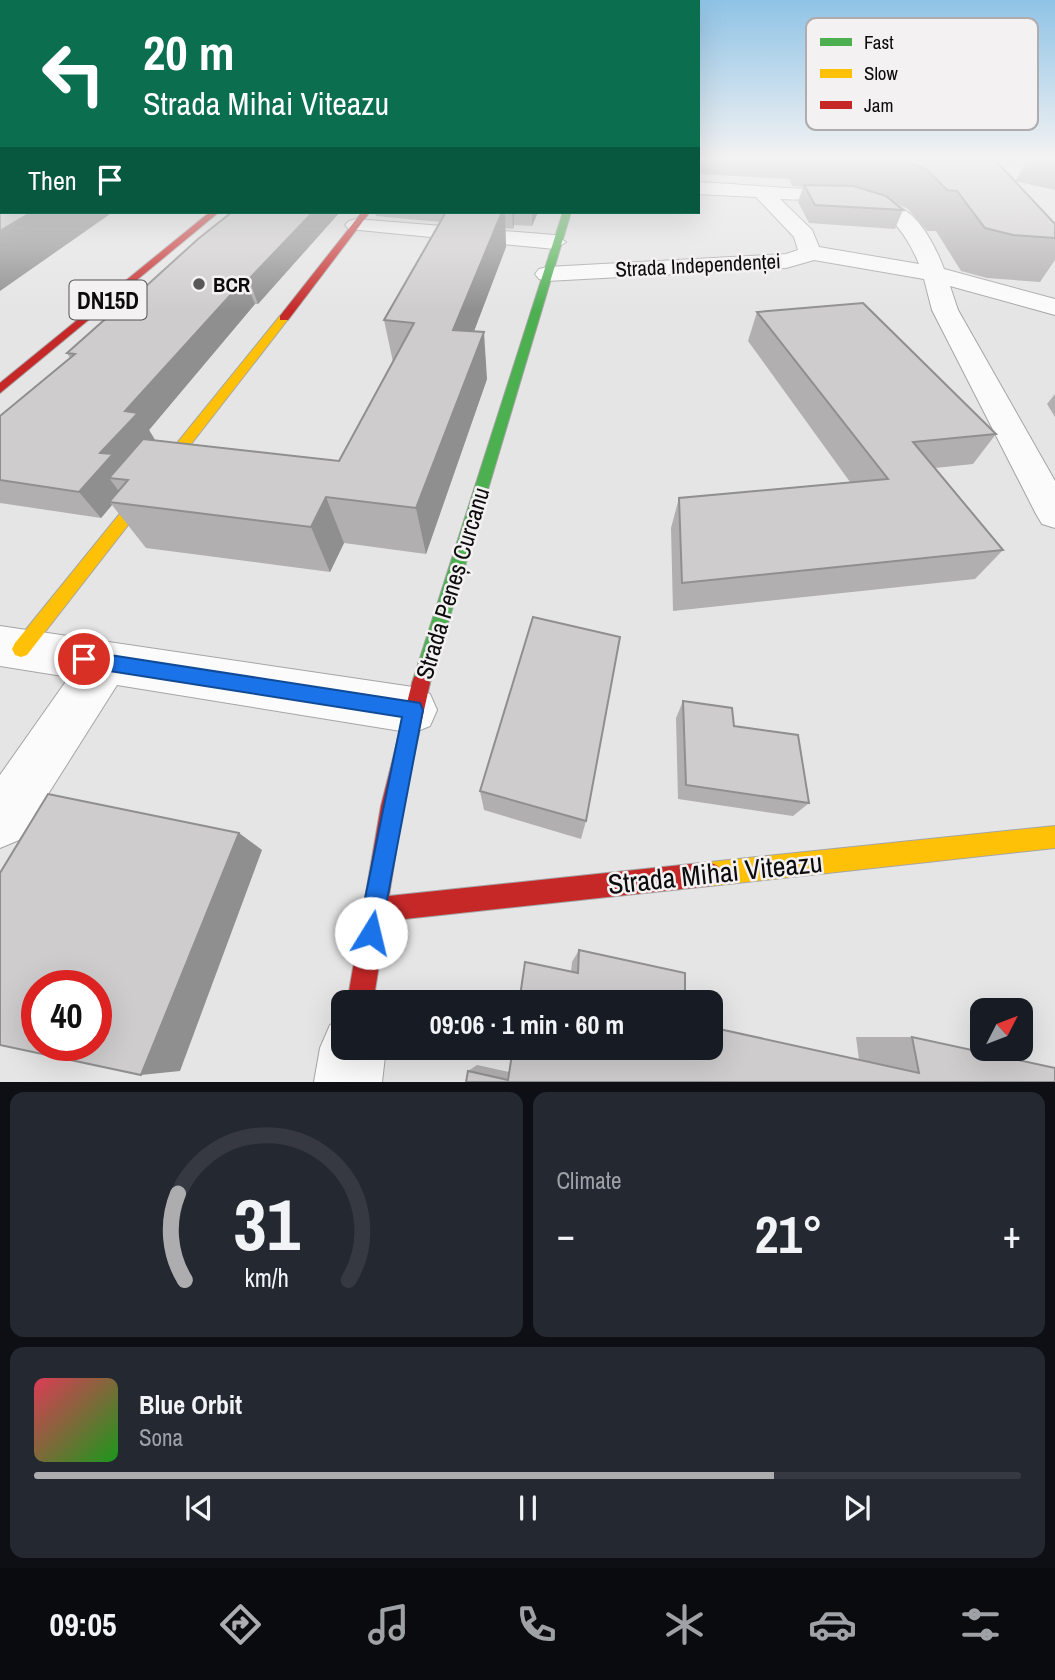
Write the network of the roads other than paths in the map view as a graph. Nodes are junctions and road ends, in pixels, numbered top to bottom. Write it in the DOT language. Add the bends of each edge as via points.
graph roads {
  1 [pos="780,210"];
  2 [pos="895,210"];
  3 [pos="213,214"];
  4 [pos="566,214"];
  5 [pos="361,218"];
  6 [pos="555,242"];
  7 [pos="810,252"];
  8 [pos="547,274"];
  9 [pos="936,274"];
  10 [pos="1055,307"];
  11 [pos="0,389"];
  12 [pos="1055,514"];
  13 [pos="10,648"];
  14 [pos="106,662"];
  15 [pos="413,710"];
  16 [pos="0,821"];
  17 [pos="1055,836"];
  18 [pos="374,909"];
  19 [pos="362,990"];
  20 [pos="352,1060"];
  21 [pos="348,1082"];
  1 -- 7 [label="street, Strada Independenței" via="804,234"];
  2 -- 9 [label="street" via="905,216"];
  3 -- 11 [label="street, DN15D"];
  4 -- 6 [label="street, Strada Peneș Curcanu"];
  5 -- 6 [label="street"];
  5 -- 13 [label="street" via="192,437"];
  6 -- 8 [label="street, Strada Peneș Curcanu"];
  7 -- 8 [label="street, Strada Independenței" via="786,261"];
  7 -- 9 [label="street"];
  8 -- 15 [label="street, Strada Peneș Curcanu"];
  9 -- 10 [label="street"];
  9 -- 12 [label="street" via="945,310"];
  13 -- 14 [label="street"];
  14 -- 15 [label="street"];
  14 -- 16 [label="street"];
  15 -- 18 [label="street, Strada Peneș Curcanu"];
  17 -- 18 [label="street, Strada Mihai Viteazu"];
  18 -- 19 [label="street, Strada Peneș Curcanu"];
  20 -- 21 [label="street"];
}
